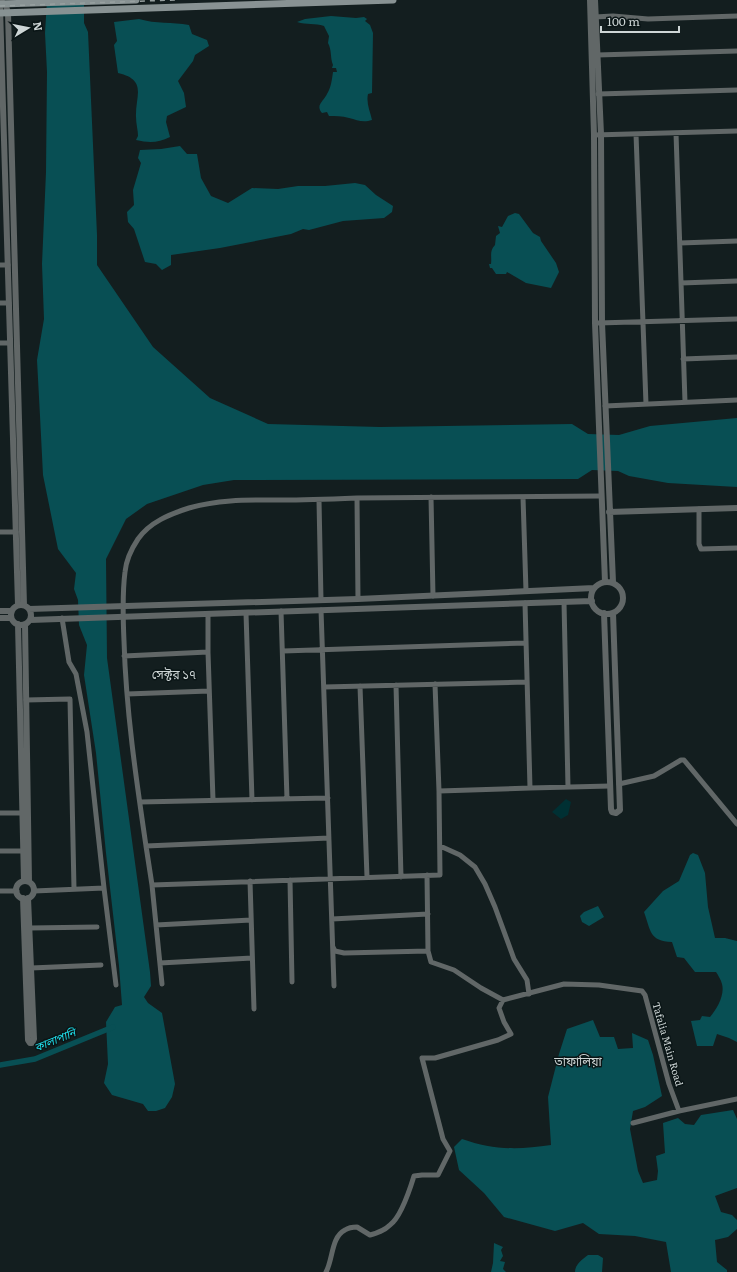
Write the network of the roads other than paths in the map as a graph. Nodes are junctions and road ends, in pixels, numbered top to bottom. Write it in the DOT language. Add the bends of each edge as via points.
graph roads {
  1 [pos="136,0"];
  2 [pos="392,0"];
  3 [pos="590,0"];
  4 [pos="595,0"];
  5 [pos="97,1"];
  6 [pos="2,3"];
  7 [pos="96,10"];
  8 [pos="3,13"];
  9 [pos="737,16"];
  10 [pos="595,17"];
  11 [pos="0,40"];
  12 [pos="737,51"];
  13 [pos="597,55"];
  14 [pos="1,76"];
  15 [pos="737,90"];
  16 [pos="598,94"];
  17 [pos="737,131"];
  18 [pos="676,133"];
  19 [pos="636,134"];
  20 [pos="597,135"];
  21 [pos="737,241"];
  22 [pos="680,243"];
  23 [pos="0,265"];
  24 [pos="8,265"];
  25 [pos="737,280"];
  26 [pos="681,283"];
  27 [pos="9,302"];
  28 [pos="0,303"];
  29 [pos="737,319"];
  30 [pos="682,321"];
  31 [pos="644,322"];
  32 [pos="602,323"];
  33 [pos="595,324"];
  34 [pos="0,343"];
  35 [pos="10,343"];
  36 [pos="596,352"];
  37 [pos="603,352"];
  38 [pos="737,358"];
  39 [pos="683,359"];
  40 [pos="737,400"];
  41 [pos="685,402"];
  42 [pos="646,404"];
  43 [pos="605,406"];
  44 [pos="602,496"];
  45 [pos="431,497"];
  46 [pos="523,497"];
  47 [pos="357,498"];
  48 [pos="319,500"];
  49 [pos="737,508"];
  50 [pos="699,509"];
  51 [pos="609,512"];
  52 [pos="0,532"];
  53 [pos="16,532"];
  54 [pos="737,548"];
  55 [pos="605,582"];
  56 [pos="613,582"];
  57 [pos="594,588"];
  58 [pos="526,591"];
  59 [pos="433,596"];
  60 [pos="358,599"];
  61 [pos="321,600"];
  62 [pos="592,601"];
  63 [pos="564,602"];
  64 [pos="525,603"];
  65 [pos="24,606"];
  66 [pos="122,607"];
  67 [pos="321,610"];
  68 [pos="0,611"];
  69 [pos="12,611"];
  70 [pos="281,611"];
  71 [pos="246,613"];
  72 [pos="613,613"];
  73 [pos="208,614"];
  74 [pos="604,614"];
  75 [pos="122,616"];
  76 [pos="0,618"];
  77 [pos="11,618"];
  78 [pos="62,618"];
  79 [pos="24,623"];
  80 [pos="526,643"];
  81 [pos="323,650"];
  82 [pos="283,651"];
  83 [pos="208,652"];
  84 [pos="124,656"];
  85 [pos="526,682"];
  86 [pos="435,684"];
  87 [pos="396,685"];
  88 [pos="360,686"];
  89 [pos="324,687"];
  90 [pos="209,691"];
  91 [pos="127,694"];
  92 [pos="26,700"];
  93 [pos="619,784"];
  94 [pos="610,786"];
  95 [pos="568,787"];
  96 [pos="530,788"];
  97 [pos="439,791"];
  98 [pos="328,798"];
  99 [pos="287,799"];
  100 [pos="213,800"];
  101 [pos="252,800"];
  102 [pos="140,802"];
  103 [pos="0,813"];
  104 [pos="22,813"];
  105 [pos="737,824"];
  106 [pos="329,838"];
  107 [pos="146,846"];
  108 [pos="440,846"];
  109 [pos="0,851"];
  110 [pos="23,851"];
  111 [pos="427,875"];
  112 [pos="401,876"];
  113 [pos="366,877"];
  114 [pos="330,878"];
  115 [pos="290,880"];
  116 [pos="26,881"];
  117 [pos="250,881"];
  118 [pos="152,885"];
  119 [pos="104,888"];
  120 [pos="74,889"];
  121 [pos="0,891"];
  122 [pos="17,891"];
  123 [pos="34,891"];
  124 [pos="26,898"];
  125 [pos="428,914"];
  126 [pos="332,919"];
  127 [pos="251,920"];
  128 [pos="156,925"];
  129 [pos="97,927"];
  130 [pos="30,928"];
  131 [pos="333,947"];
  132 [pos="428,951"];
  133 [pos="252,958"];
  134 [pos="160,963"];
  135 [pos="100,965"];
  136 [pos="31,968"];
  137 [pos="292,982"];
  138 [pos="162,984"];
  139 [pos="116,985"];
  140 [pos="334,986"];
  141 [pos="529,994"];
  142 [pos="503,1000"];
  143 [pos="254,1009"];
  144 [pos="737,1099"];
  145 [pos="679,1111"];
  146 [pos="633,1123"];
  147 [pos="326,1272"];
  1 -- 5 [label="main road"];
  2 -- 7 [label="main road"];
  3 -- 20 [label="street"];
  4 -- 10 [label="street"];
  5 -- 6 [label="main road"];
  5 -- 7 [label="street"];
  6 -- 8 [label="street"];
  7 -- 8 [label="main road"];
  8 -- 11 [label="street"];
  8 -- 65 [label="street"];
  9 -- 10 [label="street" via="648,19"];
  10 -- 13 [label="street"];
  11 -- 14 [label="street"];
  12 -- 13 [label="street"];
  13 -- 16 [label="street"];
  14 -- 24 [label="street"];
  15 -- 16 [label="street"];
  16 -- 20 [label="street"];
  17 -- 18 [label="street"];
  18 -- 19 [label="street"];
  18 -- 22 [label="street"];
  19 -- 20 [label="street"];
  19 -- 31 [label="street"];
  20 -- 32 [label="street"];
  20 -- 33 [label="street"];
  21 -- 22 [label="street"];
  22 -- 26 [label="street"];
  23 -- 24 [label="street"];
  24 -- 27 [label="street"];
  25 -- 26 [label="street"];
  26 -- 30 [label="street"];
  27 -- 28 [label="street"];
  27 -- 35 [label="street"];
  29 -- 30 [label="street"];
  30 -- 31 [label="street"];
  30 -- 39 [label="street"];
  31 -- 32 [label="street"];
  31 -- 42 [label="street"];
  32 -- 33 [label="street"];
  32 -- 37 [label="street"];
  33 -- 36 [label="street"];
  34 -- 35 [label="street"];
  35 -- 53 [label="street"];
  36 -- 37 [label="street"];
  36 -- 44 [label="street"];
  37 -- 43 [label="street"];
  38 -- 39 [label="street"];
  39 -- 41 [label="street"];
  40 -- 41 [label="street"];
  41 -- 42 [label="street"];
  42 -- 43 [label="street"];
  43 -- 51 [label="street"];
  44 -- 46 [label="street"];
  44 -- 55 [label="street"];
  45 -- 46 [label="street"];
  45 -- 47 [label="street"];
  45 -- 59 [label="street"];
  46 -- 58 [label="street"];
  47 -- 48 [label="street"];
  47 -- 60 [label="street"];
  48 -- 61 [label="street"];
  48 -- 66 [label="street" via="218,501 190,508 156,522 142,534 129,557"];
  49 -- 50 [label="street"];
  50 -- 51 [label="street"];
  50 -- 54 [label="street" via="701,549"];
  51 -- 56 [label="street"];
  52 -- 53 [label="street"];
  53 -- 65 [label="street"];
  55 -- 56 [label="street"];
  55 -- 57 [label="street"];
  56 -- 72 [label="street" via="621,589 623,599"];
  57 -- 58 [label="street"];
  57 -- 62 [label="street"];
  58 -- 59 [label="street"];
  59 -- 60 [label="street"];
  60 -- 61 [label="street"];
  61 -- 66 [label="street"];
  62 -- 63 [label="street"];
  62 -- 74 [label="street" via="596,609"];
  63 -- 64 [label="street"];
  63 -- 95 [label="street"];
  64 -- 67 [label="street"];
  64 -- 80 [label="street"];
  65 -- 66 [label="street" via="62,609"];
  65 -- 69 [label="street"];
  65 -- 79 [label="street" via="31,614"];
  66 -- 75 [label="street"];
  67 -- 70 [label="street"];
  67 -- 81 [label="street"];
  68 -- 69 [label="street"];
  69 -- 77 [label="street"];
  70 -- 71 [label="street"];
  70 -- 82 [label="street"];
  71 -- 73 [label="street"];
  71 -- 101 [label="street"];
  72 -- 74 [label="street"];
  72 -- 93 [label="street"];
  73 -- 75 [label="street"];
  73 -- 83 [label="street"];
  74 -- 94 [label="street"];
  75 -- 78 [label="street"];
  75 -- 84 [label="street"];
  76 -- 77 [label="street"];
  77 -- 79 [label="street"];
  78 -- 79 [label="street"];
  78 -- 119 [label="street" via="69,662 76,674 87,732"];
  79 -- 92 [label="street"];
  79 -- 104 [label="street"];
  80 -- 81 [label="street"];
  80 -- 85 [label="street"];
  81 -- 82 [label="street"];
  81 -- 89 [label="street"];
  82 -- 99 [label="street"];
  83 -- 84 [label="street"];
  83 -- 90 [label="street"];
  84 -- 91 [label="street"];
  85 -- 86 [label="street"];
  85 -- 96 [label="street"];
  86 -- 87 [label="street"];
  86 -- 97 [label="street"];
  87 -- 88 [label="street"];
  87 -- 112 [label="street"];
  88 -- 89 [label="street"];
  88 -- 113 [label="street"];
  89 -- 98 [label="street"];
  90 -- 91 [label="street"];
  90 -- 100 [label="street"];
  91 -- 102 [label="street"];
  92 -- 116 [label="street"];
  92 -- 120 [label="street" via="70,699"];
  93 -- 94 [label="street" via="620,810 616,813 611,809"];
  93 -- 105 [label="street" via="654,776 684,760"];
  94 -- 95 [label="street"];
  95 -- 96 [label="street"];
  96 -- 97 [label="street"];
  97 -- 108 [label="street"];
  98 -- 99 [label="street"];
  98 -- 106 [label="street"];
  99 -- 101 [label="street"];
  100 -- 101 [label="street"];
  100 -- 102 [label="street"];
  102 -- 107 [label="street"];
  103 -- 104 [label="street"];
  104 -- 110 [label="street"];
  106 -- 107 [label="street"];
  106 -- 114 [label="street"];
  107 -- 118 [label="street"];
  108 -- 111 [label="street" via="440,875"];
  108 -- 141 [label="street" via="460,855 475,868 485,884 514,959 527,980"];
  109 -- 110 [label="street"];
  110 -- 116 [label="street"];
  111 -- 112 [label="street"];
  111 -- 125 [label="street"];
  112 -- 113 [label="street"];
  113 -- 114 [label="street"];
  114 -- 115 [label="street"];
  114 -- 126 [label="street"];
  115 -- 117 [label="street"];
  115 -- 137 [label="street"];
  116 -- 122 [label="street" via="19,884"];
  116 -- 123 [label="street" via="33,886"];
  117 -- 118 [label="street"];
  117 -- 127 [label="street"];
  118 -- 128 [label="street"];
  119 -- 120 [label="street"];
  119 -- 139 [label="street"];
  120 -- 123 [label="street"];
  121 -- 122 [label="street"];
  122 -- 124 [label="street"];
  123 -- 124 [label="street"];
  124 -- 130 [label="street"];
  124 -- 136 [label="street" via="31,1039"];
  125 -- 126 [label="street"];
  125 -- 132 [label="street"];
  126 -- 131 [label="street"];
  127 -- 128 [label="street"];
  127 -- 133 [label="street"];
  128 -- 134 [label="street"];
  129 -- 130 [label="street"];
  130 -- 136 [label="street"];
  131 -- 132 [label="street" via="335,951 344,953"];
  131 -- 140 [label="street"];
  132 -- 142 [label="street" via="431,962 454,970"];
  133 -- 134 [label="street"];
  133 -- 143 [label="street"];
  134 -- 138 [label="street"];
  135 -- 136 [label="street"];
  141 -- 142 [label="street, Tafalia Main Road"];
  141 -- 145 [label="street, Tafalia Main Road" via="569,984 599,985 644,992"];
  142 -- 147 [label="street" via="499,1008 511,1034 435,1058 422,1058 443,1139 450,1151 438,1175 414,1176 392,1225 382,1231 370,1235 357,1226 345,1230 333,1248"];
  144 -- 145 [label="street"];
  145 -- 146 [label="street"];
}
